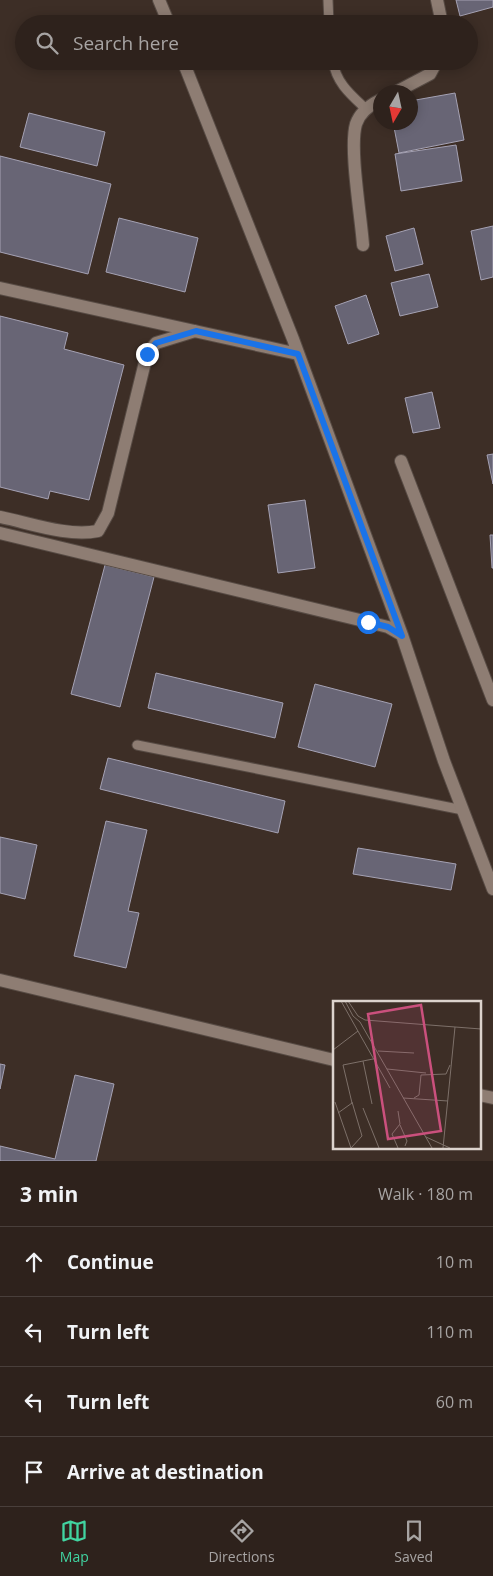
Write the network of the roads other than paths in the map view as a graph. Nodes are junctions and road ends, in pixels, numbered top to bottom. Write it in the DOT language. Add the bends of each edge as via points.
graph roads {
  1 [pos="160,0"];
  2 [pos="328,0"];
  3 [pos="437,0"];
  4 [pos="166,15"];
  5 [pos="329,15"];
  6 [pos="440,15"];
  7 [pos="188,70"];
  8 [pos="336,70"];
  9 [pos="432,70"];
  10 [pos="409,85"];
  11 [pos="373,104"];
  12 [pos="366,109"];
  13 [pos="363,245"];
  14 [pos="0,288"];
  15 [pos="196,331"];
  16 [pos="298,354"];
  17 [pos="401,460"];
  18 [pos="0,517"];
  19 [pos="0,533"];
  20 [pos="402,636"];
  21 [pos="493,700"];
  22 [pos="137,745"];
  23 [pos="463,810"];
  24 [pos="493,890"];
  25 [pos="0,980"];
  26 [pos="333,1060"];
  27 [pos="480,1095"];
  28 [pos="493,1098"];
  1 -- 4 [label="street"];
  2 -- 5 [label="lane"];
  3 -- 6 [label="street"];
  7 -- 16 [label="street"];
  8 -- 12 [label="lane" via="344,88"];
  9 -- 10 [label="street"];
  11 -- 12 [label="street"];
  12 -- 13 [label="street" via="356,124 355,147"];
  14 -- 15 [label="street"];
  15 -- 16 [label="street"];
  15 -- 18 [label="street" via="156,343 147,354 108,513 98,531 66,531"];
  16 -- 20 [label="street"];
  17 -- 21 [label="street"];
  19 -- 20 [label="street" via="388,627"];
  20 -- 23 [label="street"];
  22 -- 23 [label="lane"];
  23 -- 24 [label="street"];
  25 -- 26 [label="street"];
  27 -- 28 [label="street"];
}
